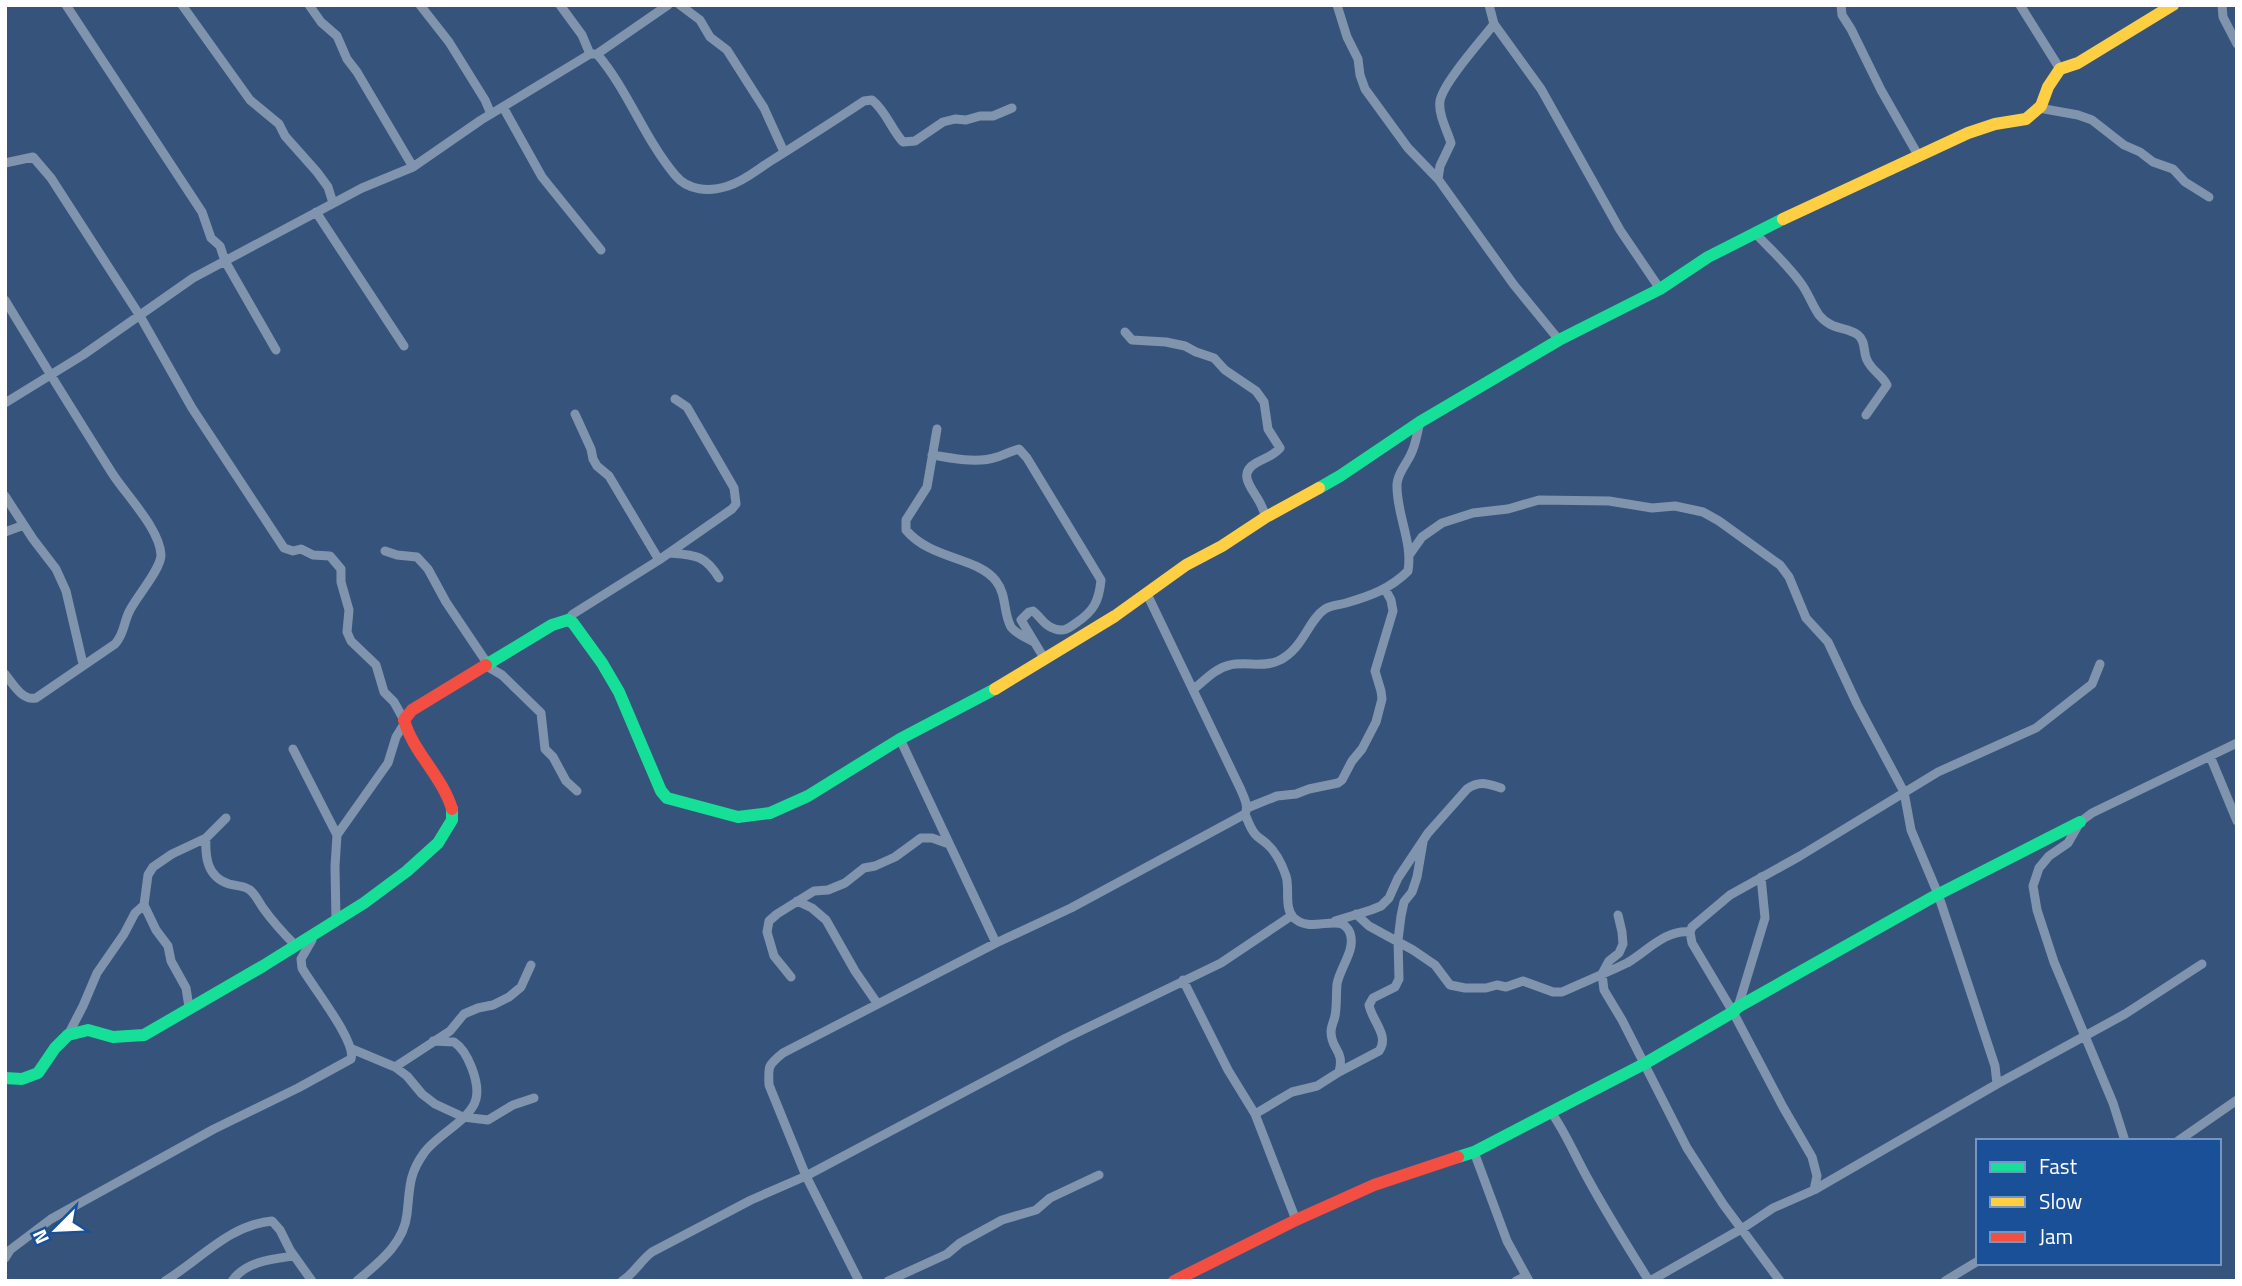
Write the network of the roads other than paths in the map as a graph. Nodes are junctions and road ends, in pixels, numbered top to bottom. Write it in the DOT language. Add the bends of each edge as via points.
graph roads {
  1 [pos="66,5"];
  2 [pos="182,5"];
  3 [pos="309,5"];
  4 [pos="419,5"];
  5 [pos="561,5"];
  6 [pos="668,5"];
  7 [pos="680,5"];
  8 [pos="1337,5"];
  9 [pos="1489,5"];
  10 [pos="1841,5"];
  11 [pos="2020,5"];
  12 [pos="2173,5"];
  13 [pos="2221,5"];
  14 [pos="1494,24"];
  15 [pos="2237,44"];
  16 [pos="594,54"];
  17 [pos="2060,69"];
  18 [pos="503,107"];
  19 [pos="1012,108"];
  20 [pos="2039,108"];
  21 [pos="491,114"];
  22 [pos="784,152"];
  23 [pos="1919,155"];
  24 [pos="5,163"];
  25 [pos="413,167"];
  26 [pos="1438,179"];
  27 [pos="2209,197"];
  28 [pos="333,204"];
  29 [pos="316,212"];
  30 [pos="1755,233"];
  31 [pos="601,250"];
  32 [pos="225,261"];
  33 [pos="1660,289"];
  34 [pos="5,300"];
  35 [pos="139,316"];
  36 [pos="1125,332"];
  37 [pos="1559,340"];
  38 [pos="404,346"];
  39 [pos="276,350"];
  40 [pos="50,375"];
  41 [pos="676,399"];
  42 [pos="5,404"];
  43 [pos="575,414"];
  44 [pos="1866,415"];
  45 [pos="1420,422"];
  46 [pos="937,429"];
  47 [pos="933,455"];
  48 [pos="5,496"];
  49 [pos="1265,517"];
  50 [pos="24,525"];
  51 [pos="5,532"];
  52 [pos="385,551"];
  53 [pos="670,553"];
  54 [pos="1410,554"];
  55 [pos="659,560"];
  56 [pos="719,578"];
  57 [pos="1385,589"];
  58 [pos="1147,594"];
  59 [pos="568,620"];
  60 [pos="1035,643"];
  61 [pos="1044,658"];
  62 [pos="83,664"];
  63 [pos="486,664"];
  64 [pos="2100,664"];
  65 [pos="5,674"];
  66 [pos="1194,689"];
  67 [pos="404,722"];
  68 [pos="900,739"];
  69 [pos="2237,743"];
  70 [pos="293,748"];
  71 [pos="2210,756"];
  72 [pos="1502,788"];
  73 [pos="577,791"];
  74 [pos="1904,792"];
  75 [pos="1246,811"];
  76 [pos="226,818"];
  77 [pos="2237,821"];
  78 [pos="2080,822"];
  79 [pos="337,835"];
  80 [pos="206,838"];
  81 [pos="1423,842"];
  82 [pos="949,844"];
  83 [pos="1762,877"];
  84 [pos="1938,894"];
  85 [pos="797,901"];
  86 [pos="144,905"];
  87 [pos="1356,914"];
  88 [pos="1618,915"];
  89 [pos="1292,916"];
  90 [pos="336,922"];
  91 [pos="1335,922"];
  92 [pos="1690,932"];
  93 [pos="316,935"];
  94 [pos="996,943"];
  95 [pos="1398,943"];
  96 [pos="296,946"];
  97 [pos="2202,964"];
  98 [pos="531,965"];
  99 [pos="1602,974"];
  100 [pos="791,977"];
  101 [pos="1182,980"];
  102 [pos="877,1003"];
  103 [pos="189,1007"];
  104 [pos="1736,1009"];
  105 [pos="68,1035"];
  106 [pos="2086,1037"];
  107 [pos="433,1041"];
  108 [pos="352,1049"];
  109 [pos="1644,1064"];
  110 [pos="395,1066"];
  111 [pos="1339,1072"];
  112 [pos="5,1078"];
  113 [pos="1997,1084"];
  114 [pos="534,1098"];
  115 [pos="2237,1100"];
  116 [pos="1552,1112"];
  117 [pos="1255,1114"];
  118 [pos="463,1117"];
  119 [pos="2124,1139"];
  120 [pos="2181,1139"];
  121 [pos="1474,1152"];
  122 [pos="1099,1175"];
  123 [pos="806,1176"];
  124 [pos="1814,1190"];
  125 [pos="1296,1220"];
  126 [pos="1743,1228"];
  127 [pos="294,1256"];
  128 [pos="5,1258"];
  129 [pos="1976,1262"];
  130 [pos="1528,1278"];
  131 [pos="173,1279"];
  132 [pos="232,1281"];
  133 [pos="312,1281"];
  134 [pos="357,1281"];
  135 [pos="622,1281"];
  136 [pos="859,1281"];
  137 [pos="888,1281"];
  138 [pos="1174,1281"];
  139 [pos="1516,1281"];
  140 [pos="1649,1281"];
  141 [pos="1780,1281"];
  142 [pos="1945,1281"];
  1 -- 32 [label="street" via="202,212"];
  2 -- 28 [label="street" via="250,100 279,124 317,172"];
  3 -- 25 [label="street" via="337,37"];
  4 -- 21 [label="street" via="449,42"];
  5 -- 16 [label="street"];
  6 -- 16 [label="street"];
  7 -- 22 [label="street" via="727,50 764,108"];
  8 -- 26 [label="street" via="1365,89 1408,148"];
  9 -- 14 [label="street"];
  10 -- 23 [label="street" via="1881,90"];
  11 -- 17 [label="street"];
  12 -- 17 [label="street" via="2078,63"];
  13 -- 15 [label="street"];
  14 -- 26 [label="street" via="1440,99 1451,143"];
  14 -- 33 [label="street" via="1541,89 1620,230"];
  16 -- 18 [label="street"];
  16 -- 22 [label="street" via="611,70 683,184 726,187"];
  17 -- 20 [label="street"];
  18 -- 21 [label="street"];
  18 -- 31 [label="street" via="542,177"];
  19 -- 22 [label="street" via="1001,114 943,122 915,141 903,142 879,106 872,100 863,101"];
  20 -- 23 [label="street" via="2026,119 1968,133"];
  20 -- 27 [label="street" via="2092,120 2124,145 2173,169"];
  21 -- 25 [label="street"];
  23 -- 30 [label="street"];
  24 -- 35 [label="street" via="33,157"];
  25 -- 28 [label="street"];
  26 -- 37 [label="street"];
  28 -- 29 [label="street"];
  29 -- 32 [label="street"];
  29 -- 38 [label="street"];
  30 -- 33 [label="street"];
  30 -- 44 [label="street" via="1798,279 1819,315 1833,327 1858,335 1863,343 1865,358 1887,385"];
  32 -- 35 [label="street"];
  32 -- 39 [label="street"];
  33 -- 37 [label="street"];
  34 -- 40 [label="street"];
  35 -- 40 [label="street"];
  35 -- 67 [label="street" via="192,408 284,548 330,556 339,565 349,610 347,632 376,664 384,692"];
  36 -- 49 [label="street" via="1132,340 1185,346 1213,358 1256,391 1264,402 1268,429 1280,448 1254,464 1246,477"];
  37 -- 45 [label="street"];
  40 -- 42 [label="street"];
  40 -- 62 [label="street" via="151,528 161,559 131,608 122,636"];
  41 -- 53 [label="street" via="687,407 734,488 736,504"];
  43 -- 55 [label="street" via="593,460 609,476"];
  45 -- 49 [label="street" via="1340,476"];
  45 -- 54 [label="street" via="1398,483"];
  46 -- 47 [label="street"];
  47 -- 60 [label="street" via="927,487 906,520 906,530 936,552 982,569 996,580 1010,626"];
  47 -- 60 [label="street" via="984,459 1018,449 1101,580 1090,614 1065,630 1048,626 1033,611 1023,616"];
  48 -- 50 [label="street"];
  49 -- 58 [label="street"];
  50 -- 51 [label="street"];
  50 -- 62 [label="street" via="57,569"];
  52 -- 63 [label="street" via="417,557 428,569"];
  53 -- 55 [label="street"];
  53 -- 56 [label="street" via="700,557"];
  54 -- 57 [label="street" via="1408,571"];
  54 -- 74 [label="street" via="1422,537 1442,523 1530,502 1622,501 1703,512 1784,569 1806,618 1828,642"];
  55 -- 59 [label="street"];
  57 -- 66 [label="street" via="1324,609 1305,637 1275,663 1224,666"];
  57 -- 75 [label="street" via="1393,611 1375,671 1382,699 1362,749 1338,783 1277,796"];
  58 -- 61 [label="street"];
  58 -- 66 [label="street"];
  59 -- 63 [label="street"];
  59 -- 68 [label="street" via="620,692 661,790 676,802 738,817 770,813 808,796"];
  60 -- 61 [label="street"];
  61 -- 68 [label="street"];
  62 -- 65 [label="street" via="30,699"];
  63 -- 67 [label="street" via="412,710"];
  63 -- 73 [label="street" via="541,713 545,749"];
  64 -- 74 [label="street" via="2092,684 2044,723"];
  66 -- 75 [label="street" via="1241,790"];
  67 -- 79 [label="street" via="388,763"];
  67 -- 90 [label="street" via="448,798 452,821 419,863"];
  68 -- 82 [label="street"];
  69 -- 71 [label="street"];
  70 -- 79 [label="street"];
  71 -- 77 [label="street"];
  71 -- 78 [label="street"];
  72 -- 81 [label="street" via="1483,782 1467,789"];
  74 -- 83 [label="street"];
  74 -- 84 [label="street" via="1911,830"];
  75 -- 89 [label="street" via="1253,831 1280,860"];
  75 -- 94 [label="street" via="1071,908"];
  76 -- 80 [label="street"];
  78 -- 84 [label="street"];
  78 -- 106 [label="street" via="2068,843 2039,868 2033,886 2050,949"];
  79 -- 90 [label="street"];
  80 -- 86 [label="street" via="153,867"];
  80 -- 96 [label="street" via="208,866 215,876 252,891"];
  81 -- 87 [label="street" via="1389,898 1381,906"];
  81 -- 95 [label="street" via="1417,877 1402,909"];
  82 -- 85 [label="street" via="921,838 845,883"];
  82 -- 94 [label="street"];
  83 -- 92 [label="street" via="1730,895"];
  83 -- 104 [label="street" via="1765,918"];
  84 -- 104 [label="street"];
  84 -- 113 [label="street"];
  85 -- 100 [label="street" via="769,921 767,932 774,956"];
  85 -- 102 [label="street" via="826,920"];
  86 -- 103 [label="street" via="169,946"];
  86 -- 105 [label="street" via="97,973"];
  87 -- 91 [label="street"];
  87 -- 95 [label="street"];
  88 -- 99 [label="street" via="1623,944"];
  89 -- 91 [label="street" via="1307,925"];
  89 -- 101 [label="street" via="1221,963"];
  90 -- 93 [label="street"];
  91 -- 111 [label="street" via="1344,924 1352,945 1337,986 1331,1032 1341,1056"];
  92 -- 99 [label="street" via="1675,933"];
  92 -- 104 [label="street" via="1692,943"];
  93 -- 96 [label="street"];
  93 -- 108 [label="street" via="306,947 302,968"];
  94 -- 102 [label="street"];
  95 -- 99 [label="street" via="1434,965 1450,985 1465,988 1523,981 1562,992"];
  95 -- 111 [label="street" via="1399,979 1369,1005 1383,1046"];
  96 -- 103 [label="street"];
  97 -- 106 [label="street"];
  98 -- 107 [label="street" via="521,987 509,997 464,1014 450,1031"];
  99 -- 109 [label="street" via="1604,990"];
  101 -- 117 [label="street"];
  101 -- 123 [label="street"];
  102 -- 123 [label="street" via="770,1064 769,1085"];
  103 -- 105 [label="street" via="144,1035 113,1037 88,1030"];
  104 -- 109 [label="street"];
  104 -- 124 [label="street" via="1812,1157 1818,1176"];
  105 -- 112 [label="street" via="38,1073 22,1079"];
  106 -- 113 [label="street"];
  106 -- 119 [label="street"];
  107 -- 110 [label="street"];
  107 -- 118 [label="street" via="454,1042 467,1055 477,1098"];
  108 -- 110 [label="street"];
  108 -- 128 [label="street" via="351,1059 51,1219"];
  109 -- 116 [label="street"];
  109 -- 126 [label="street" via="1687,1148"];
  110 -- 118 [label="street" via="435,1104"];
  111 -- 117 [label="street"];
  113 -- 124 [label="street"];
  114 -- 118 [label="street" via="488,1120"];
  115 -- 120 [label="street"];
  116 -- 121 [label="street"];
  116 -- 140 [label="street"];
  117 -- 125 [label="street"];
  118 -- 134 [label="street" via="425,1151 409,1184 401,1232 390,1252"];
  121 -- 125 [label="street" via="1374,1185"];
  121 -- 130 [label="street" via="1507,1241"];
  122 -- 137 [label="street"];
  123 -- 135 [label="street" via="652,1252"];
  123 -- 136 [label="street"];
  124 -- 126 [label="street"];
  125 -- 138 [label="street"];
  126 -- 140 [label="street"];
  126 -- 141 [label="street"];
  127 -- 131 [label="street" via="272,1221 262,1222 218,1241"];
  127 -- 132 [label="street" via="246,1267"];
  127 -- 133 [label="street"];
  129 -- 142 [label="street"];
  130 -- 139 [label="street"];
}
